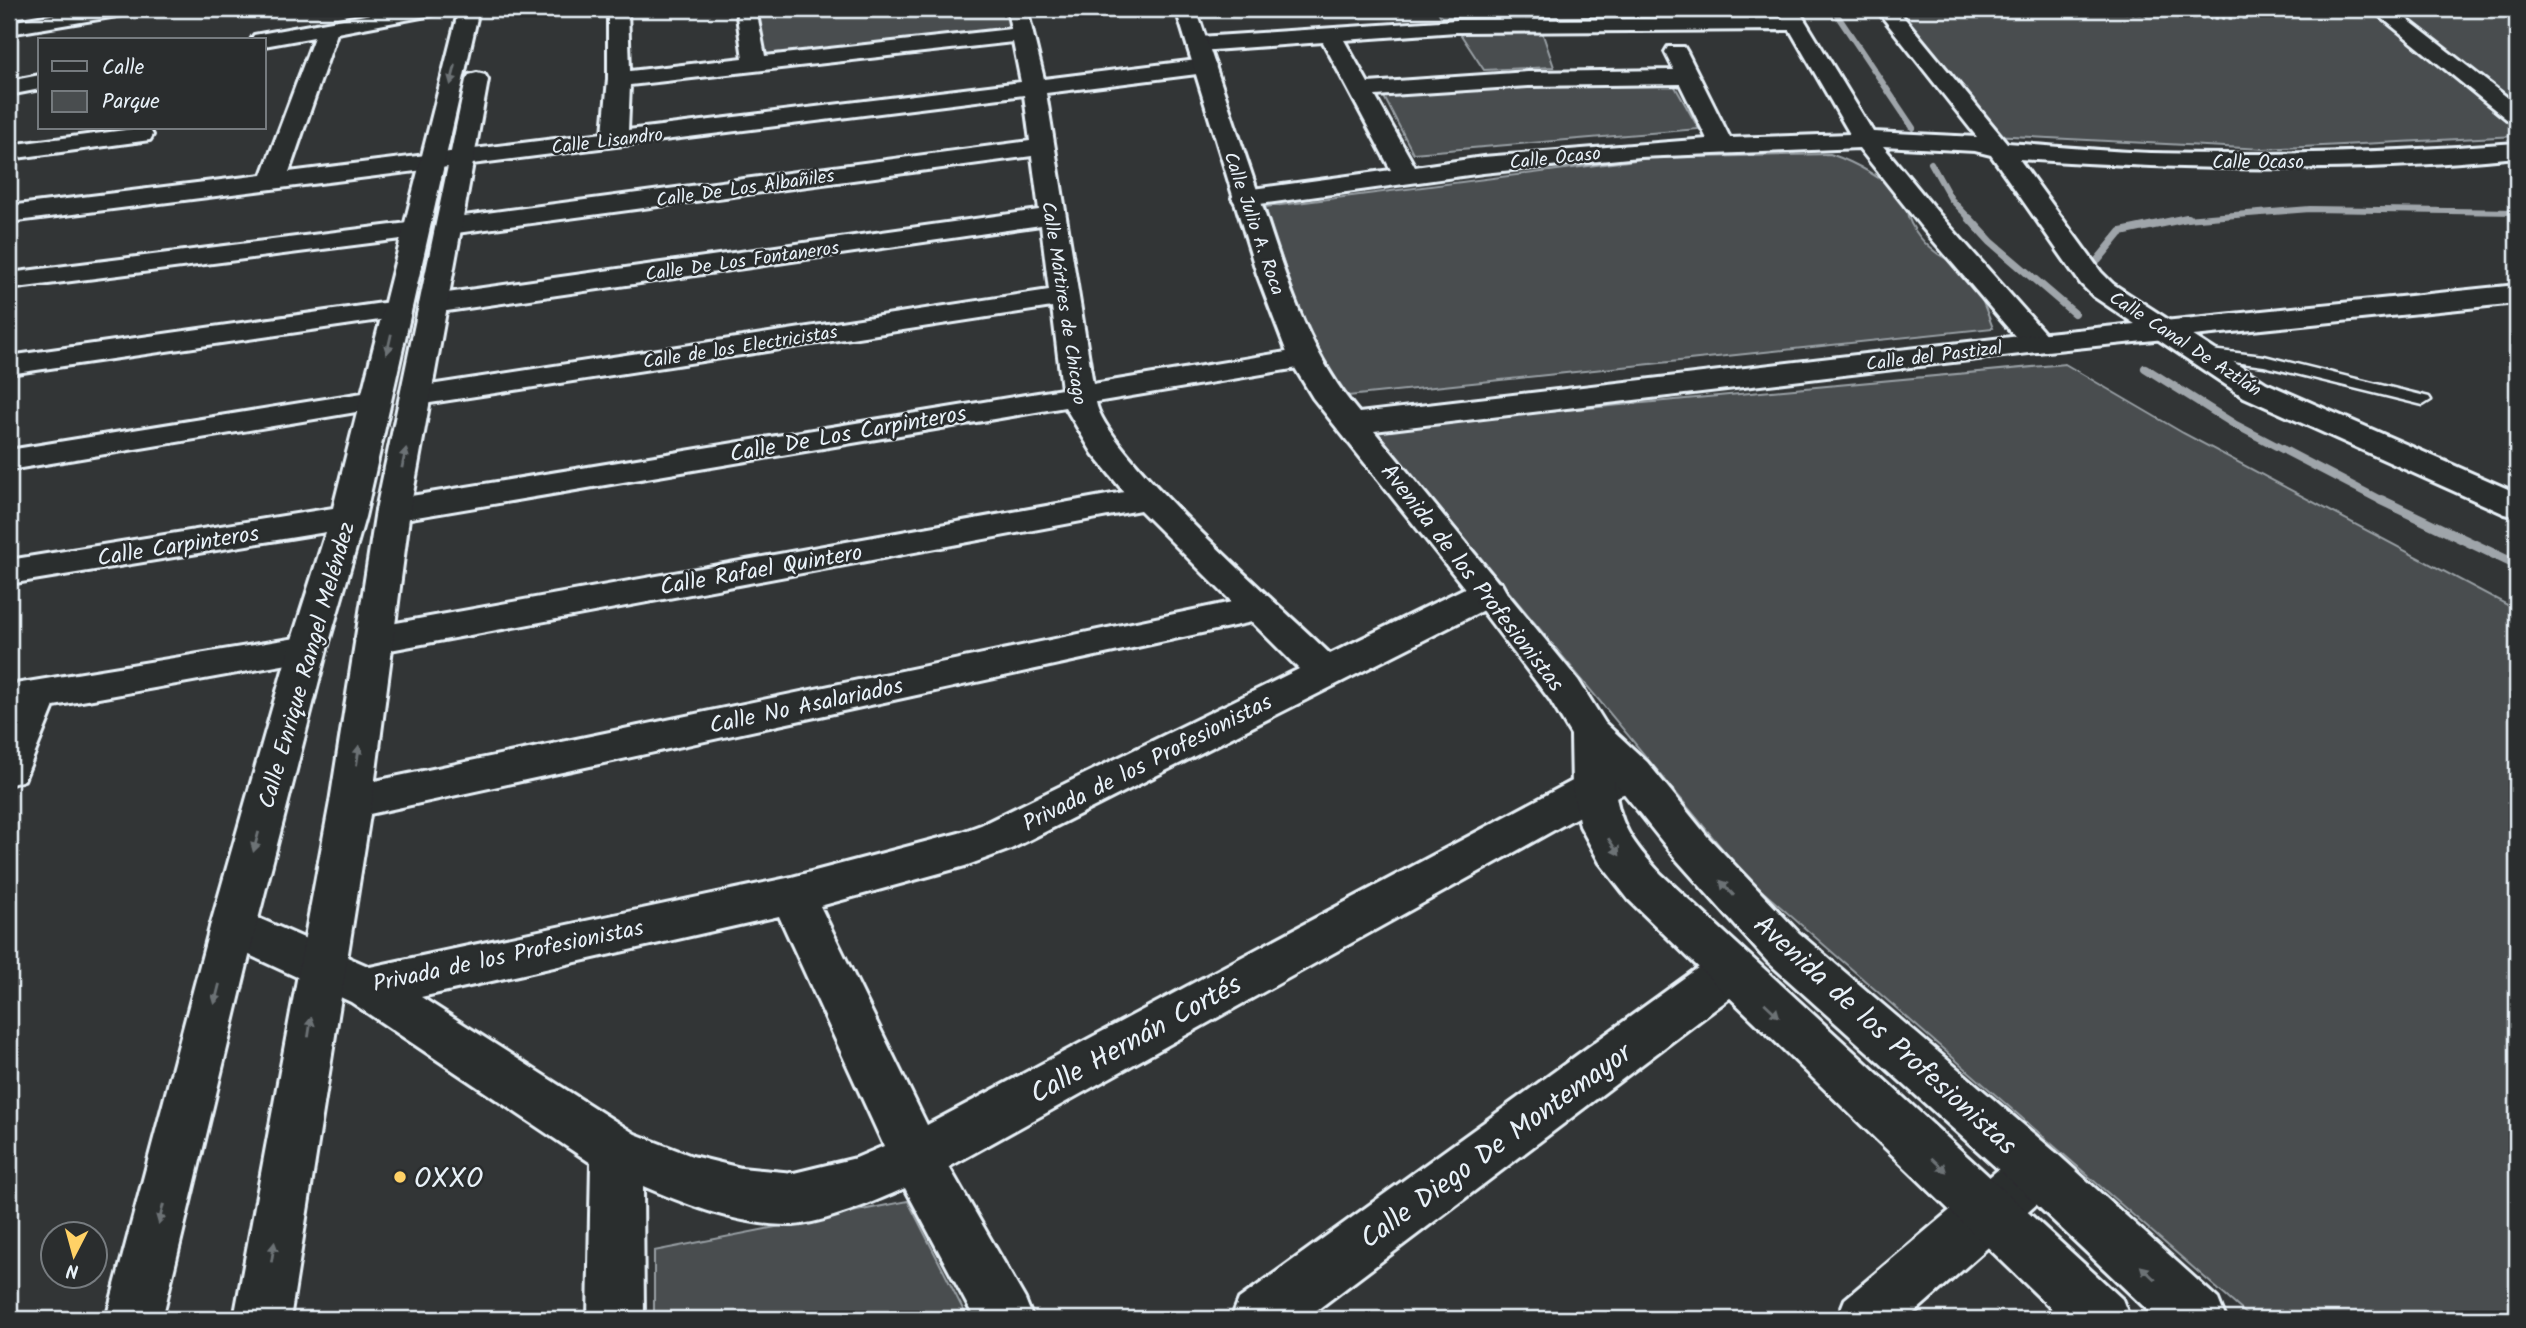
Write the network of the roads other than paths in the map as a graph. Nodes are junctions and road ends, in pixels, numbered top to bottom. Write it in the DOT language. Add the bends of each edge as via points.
graph roads {
  1 [pos="123,9"];
  2 [pos="432,9"];
  3 [pos="469,9"];
  4 [pos="491,9"];
  5 [pos="618,9"];
  6 [pos="746,9"];
  7 [pos="1186,9"];
  8 [pos="1886,9"];
  9 [pos="2381,9"];
  10 [pos="33,16"];
  11 [pos="1793,16"];
  12 [pos="1020,22"];
  13 [pos="1663,23"];
  14 [pos="9,28"];
  15 [pos="328,28"];
  16 [pos="1330,34"];
  17 [pos="266,39"];
  18 [pos="1202,55"];
  19 [pos="755,64"];
  20 [pos="1687,77"];
  21 [pos="619,79"];
  22 [pos="38,82"];
  23 [pos="9,88"];
  24 [pos="1034,88"];
  25 [pos="1361,90"];
  26 [pos="2517,116"];
  27 [pos="615,138"];
  28 [pos="1866,141"];
  29 [pos="1722,145"];
  30 [pos="1041,147"];
  31 [pos="2000,150"];
  32 [pos="2517,150"];
  33 [pos="9,152"];
  34 [pos="447,159"];
  35 [pos="129,160"];
  36 [pos="1406,174"];
  37 [pos="273,180"];
  38 [pos="1245,198"];
  39 [pos="9,214"];
  40 [pos="1051,216"];
  41 [pos="432,228"];
  42 [pos="9,281"];
  43 [pos="2517,294"];
  44 [pos="1063,297"];
  45 [pos="415,307"];
  46 [pos="2163,331"];
  47 [pos="2037,343"];
  48 [pos="2200,354"];
  49 [pos="1304,358"];
  50 [pos="9,365"];
  51 [pos="1077,394"];
  52 [pos="417,396"];
  53 [pos="375,400"];
  54 [pos="2423,400"];
  55 [pos="1351,424"];
  56 [pos="9,460"];
  57 [pos="1149,498"];
  58 [pos="2517,506"];
  59 [pos="393,510"];
  60 [pos="348,517"];
  61 [pos="9,572"];
  62 [pos="1488,592"];
  63 [pos="1261,608"];
  64 [pos="374,640"];
  65 [pos="308,649"];
  66 [pos="1325,672"];
  67 [pos="24,696"];
  68 [pos="9,769"];
  69 [pos="1613,781"];
  70 [pos="351,802"];
  71 [pos="792,895"];
  72 [pos="233,927"];
  73 [pos="321,966"];
  74 [pos="1730,971"];
  75 [pos="368,988"];
  76 [pos="617,1151"];
  77 [pos="916,1158"];
  78 [pos="2036,1170"];
  79 [pos="1990,1212"];
  80 [pos="134,1319"];
  81 [pos="262,1319"];
  82 [pos="616,1319"];
  83 [pos="1005,1319"];
  84 [pos="1259,1319"];
  85 [pos="1865,1319"];
  86 [pos="2102,1319"];
  87 [pos="2198,1319"];
  1 -- 10 [label="street"];
  2 -- 15 [label="street"];
  3 -- 34 [label="street, Calle Enrique Rangel Meléndez, one-way"];
  4 -- 34 [label="street, Calle Enrique Rangel Meléndez"];
  5 -- 21 [label="street"];
  6 -- 19 [label="street"];
  7 -- 18 [label="street, Calle Julio A. Roca"];
  8 -- 31 [label="street, Calle Canal De Aztlán"];
  9 -- 26 [label="street"];
  10 -- 14 [label="street"];
  11 -- 13 [label="street, Calle Lisandro"];
  11 -- 28 [label="street"];
  12 -- 19 [label="street"];
  12 -- 24 [label="street, Calle Mártires de Chicago"];
  13 -- 16 [label="street, Calle Lisandro" via="1478,25"];
  13 -- 20 [label="street"];
  15 -- 17 [label="street"];
  15 -- 37 [label="street"];
  16 -- 18 [label="street, Calle Lisandro"];
  16 -- 25 [label="street"];
  18 -- 24 [label="street, Calle Lisandro"];
  18 -- 38 [label="street, Calle Julio A. Roca"];
  19 -- 21 [label="street"];
  20 -- 25 [label="street" via="1518,79"];
  20 -- 29 [label="street"];
  21 -- 27 [label="street"];
  22 -- 23 [label="street"];
  24 -- 27 [label="street, Calle Lisandro"];
  24 -- 30 [label="street, Calle Mártires de Chicago"];
  25 -- 36 [label="street"];
  27 -- 34 [label="street, Calle Lisandro"];
  28 -- 29 [label="street, Calle Ocaso"];
  28 -- 31 [label="street, Calle Ocaso" via="1895,148"];
  28 -- 47 [label="street" via="1927,220"];
  29 -- 36 [label="street, Calle Ocaso"];
  30 -- 40 [label="street, Calle Mártires de Chicago"];
  30 -- 41 [label="street, Calle De Los Albañiles"];
  31 -- 32 [label="street, Calle Ocaso" via="2221,161 2397,158"];
  31 -- 46 [label="street, Calle Canal De Aztlán" via="2091,278"];
  33 -- 35 [label="street"];
  34 -- 37 [label="street, Calle Lisandro"];
  34 -- 41 [label="street, Calle Enrique Rangel Meléndez"];
  35 -- 37 [label="street, Calle Lisandro"];
  35 -- 39 [label="street, Calle Lisandro"];
  36 -- 38 [label="street, Calle Ocaso"];
  38 -- 49 [label="street, Calle Julio A. Roca"];
  40 -- 44 [label="street, Calle Mártires de Chicago"];
  40 -- 45 [label="street, Calle De Los Fontaneros"];
  41 -- 42 [label="street, Calle De Los Albañiles"];
  41 -- 45 [label="street, Calle Enrique Rangel Meléndez"];
  43 -- 46 [label="street, Calle del Pastizal"];
  44 -- 51 [label="street, Calle Mártires de Chicago"];
  44 -- 52 [label="street, Calle de los Electricistas"];
  45 -- 50 [label="street, Calle De Los Fontaneros"];
  45 -- 52 [label="street, Calle Enrique Rangel Meléndez"];
  45 -- 53 [label="street, Calle Enrique Rangel Meléndez, one-way"];
  46 -- 47 [label="street, Calle del Pastizal"];
  46 -- 48 [label="street, Calle Canal De Aztlán"];
  47 -- 55 [label="street, Calle del Pastizal"];
  48 -- 54 [label="lane" via="2264,361"];
  48 -- 58 [label="street, Calle Canal De Aztlán" via="2275,400"];
  49 -- 51 [label="street, Calle De Los Carpinteros"];
  49 -- 55 [label="street, Calle Julio A. Roca"];
  51 -- 57 [label="street, Calle Mártires de Chicago" via="1090,428"];
  51 -- 59 [label="street, Calle De Los Carpinteros"];
  59 -- 52 [label="street, Calle Enrique Rangel Meléndez, one-way"];
  53 -- 56 [label="street"];
  53 -- 60 [label="street, Calle Enrique Rangel Meléndez"];
  55 -- 62 [label="street, Avenida de los Profesionistas"];
  57 -- 63 [label="street, Calle Mártires de Chicago"];
  57 -- 64 [label="street, Calle Rafael Quintero"];
  59 -- 64 [label="street, Calle Enrique Rangel Meléndez"];
  60 -- 61 [label="street, Calle Carpinteros"];
  60 -- 65 [label="street, Calle Enrique Rangel Meléndez"];
  62 -- 66 [label="street, Privada de los Profesionistas"];
  62 -- 69 [label="street, Avenida de los Profesionistas" via="1564,690"];
  63 -- 66 [label="street, Calle Mártires de Chicago"];
  63 -- 70 [label="street, Calle No Asalariados"];
  70 -- 64 [label="street, Calle Enrique Rangel Meléndez, one-way"];
  65 -- 67 [label="street"];
  65 -- 72 [label="street, Calle Enrique Rangel Meléndez, one-way"];
  66 -- 71 [label="street, Privada de los Profesionistas" via="996,837"];
  67 -- 68 [label="street"];
  69 -- 74 [label="street, Avenida de los Profesionistas, one-way" via="1608,839 1644,887"];
  69 -- 77 [label="street, Calle Hernán Cortés"];
  78 -- 69 [label="street, Avenida de los Profesionistas, one-way" via="1783,947 1692,848"];
  70 -- 73 [label="street, Calle Enrique Rangel Meléndez"];
  71 -- 75 [label="street, Privada de los Profesionistas"];
  71 -- 77 [label="street"];
  72 -- 73 [label="street, Privada de los Profesionistas"];
  72 -- 80 [label="street, Calle Enrique Rangel Meléndez, one-way"];
  73 -- 75 [label="street, Privada de los Profesionistas"];
  81 -- 73 [label="street, Calle Enrique Rangel Meléndez, one-way"];
  74 -- 79 [label="street, Avenida de los Profesionistas, one-way"];
  74 -- 84 [label="street, Calle Diego De Montemayor"];
  75 -- 76 [label="street, Calle Hernán Cortés"];
  76 -- 77 [label="street, Calle Hernán Cortés" via="692,1181 741,1194 794,1199 858,1183"];
  76 -- 82 [label="street"];
  77 -- 83 [label="street"];
  78 -- 79 [label="street"];
  87 -- 78 [label="street, Avenida de los Profesionistas, one-way"];
  79 -- 85 [label="street"];
  79 -- 86 [label="street, Avenida de los Profesionistas"];
}
